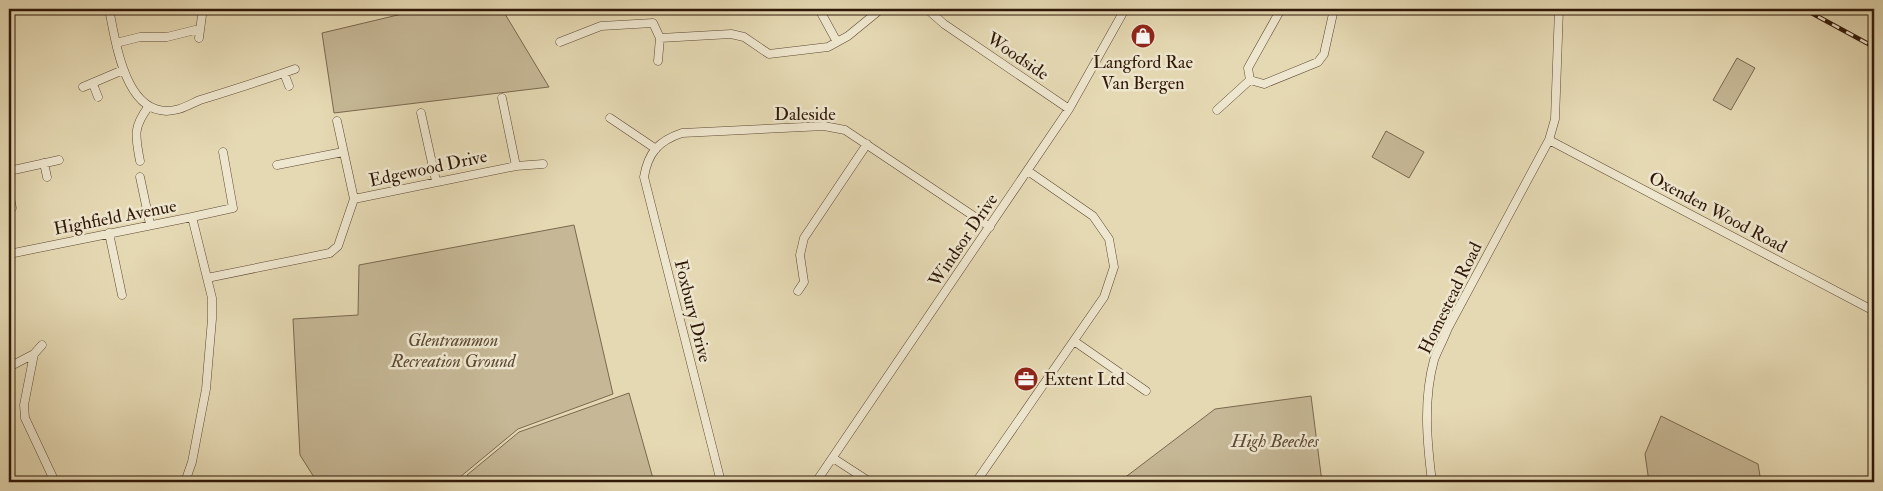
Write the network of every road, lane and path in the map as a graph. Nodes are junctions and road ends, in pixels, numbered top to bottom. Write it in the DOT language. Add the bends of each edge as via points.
graph roads {
  1 [pos="109,9"];
  2 [pos="819,9"];
  3 [pos="881,9"];
  4 [pos="927,9"];
  5 [pos="1125,9"];
  6 [pos="1281,9"];
  7 [pos="1334,9"];
  8 [pos="1559,9"];
  9 [pos="202,15"];
  10 [pos="199,29"];
  11 [pos="200,38"];
  12 [pos="660,38"];
  13 [pos="837,42"];
  14 [pos="116,43"];
  15 [pos="570,48"];
  16 [pos="658,61"];
  17 [pos="295,69"];
  18 [pos="123,70"];
  19 [pos="284,73"];
  20 [pos="1250,80"];
  21 [pos="93,84"];
  22 [pos="289,86"];
  23 [pos="83,87"];
  24 [pos="98,97"];
  25 [pos="502,98"];
  26 [pos="149,106"];
  27 [pos="1069,109"];
  28 [pos="1217,110"];
  29 [pos="422,112"];
  30 [pos="610,118"];
  31 [pos="337,121"];
  32 [pos="1549,140"];
  33 [pos="868,144"];
  34 [pos="656,149"];
  35 [pos="223,152"];
  36 [pos="342,152"];
  37 [pos="59,160"];
  38 [pos="140,161"];
  39 [pos="44,163"];
  40 [pos="544,164"];
  41 [pos="277,165"];
  42 [pos="516,166"];
  43 [pos="9,171"];
  44 [pos="1028,171"];
  45 [pos="47,177"];
  46 [pos="140,177"];
  47 [pos="436,181"];
  48 [pos="9,194"];
  49 [pos="354,199"];
  50 [pos="12,208"];
  51 [pos="192,217"];
  52 [pos="150,224"];
  53 [pos="990,227"];
  54 [pos="109,233"];
  55 [pos="14,253"];
  56 [pos="207,278"];
  57 [pos="798,291"];
  58 [pos="122,295"];
  59 [pos="1874,311"];
  60 [pos="1074,341"];
  61 [pos="42,346"];
  62 [pos="34,354"];
  63 [pos="11,366"];
  64 [pos="1146,391"];
  65 [pos="833,458"];
  66 [pos="56,482"];
  67 [pos="164,482"];
  68 [pos="184,482"];
  69 [pos="720,482"];
  70 [pos="816,482"];
  71 [pos="870,482"];
  72 [pos="976,482"];
  73 [pos="1432,482"];
  1 -- 14 [label="street"];
  2 -- 13 [label="street"];
  3 -- 13 [label="street"];
  4 -- 27 [label="street, Woodside"];
  5 -- 27 [label="street, Windsor Drive"];
  6 -- 20 [label="street" via="1248,68"];
  7 -- 20 [label="street" via="1324,54 1318,62 1264,84"];
  8 -- 32 [label="street, Homestead Road" via="1555,119"];
  9 -- 10 [label="street"];
  10 -- 11 [label="street"];
  10 -- 14 [label="street" via="167,37"];
  12 -- 13 [label="street" via="731,34 744,37 769,54 828,47"];
  12 -- 15 [label="street" via="653,23 601,26 563,41"];
  12 -- 16 [label="street"];
  14 -- 18 [label="street"];
  17 -- 19 [label="street"];
  18 -- 21 [label="street"];
  18 -- 26 [label="street" via="138,98"];
  19 -- 22 [label="street"];
  19 -- 26 [label="street" via="199,100 178,110"];
  20 -- 28 [label="street"];
  21 -- 23 [label="street"];
  21 -- 24 [label="street"];
  25 -- 42 [label="street"];
  26 -- 38 [label="street" via="139,118 135,130"];
  27 -- 44 [label="street, Windsor Drive"];
  29 -- 47 [label="street"];
  30 -- 34 [label="street"];
  31 -- 36 [label="street"];
  32 -- 59 [label="street, Oxenden Wood Road"];
  32 -- 73 [label="street, Homestead Road" via="1434,360 1426,433"];
  33 -- 34 [label="street, Daleside" via="845,130 824,126 682,133 665,139"];
  33 -- 53 [label="street, Daleside"];
  33 -- 57 [label="street" via="804,238 800,255 804,282"];
  34 -- 69 [label="street, Foxbury Drive" via="646,162 644,177"];
  35 -- 51 [label="street" via="233,208"];
  36 -- 41 [label="street"];
  36 -- 49 [label="street"];
  37 -- 39 [label="street"];
  39 -- 43 [label="street"];
  39 -- 45 [label="street"];
  40 -- 42 [label="street, Edgewood Drive"];
  42 -- 47 [label="street, Edgewood Drive"];
  44 -- 53 [label="street, Windsor Drive"];
  44 -- 60 [label="street" via="1093,216 1109,239 1114,267 1104,297"];
  46 -- 52 [label="street"];
  47 -- 49 [label="street, Edgewood Drive"];
  48 -- 50 [label="street"];
  49 -- 56 [label="street, Edgewood Drive" via="338,246 330,253"];
  51 -- 52 [label="street, Highfield Avenue"];
  51 -- 56 [label="street, Highfield Avenue"];
  52 -- 54 [label="street, Highfield Avenue"];
  53 -- 65 [label="street, Windsor Drive"];
  54 -- 55 [label="street, Highfield Avenue"];
  54 -- 58 [label="street"];
  56 -- 68 [label="street, Highfield Avenue" via="212,298 212,319 206,388 192,462"];
  60 -- 64 [label="street"];
  60 -- 72 [label="street"];
  61 -- 62 [label="street"];
  62 -- 63 [label="street"];
  62 -- 66 [label="street" via="24,405 25,418"];
  65 -- 70 [label="street, Windsor Drive"];
  65 -- 71 [label="street"];
  67 -- 68 [label="street"];
}
